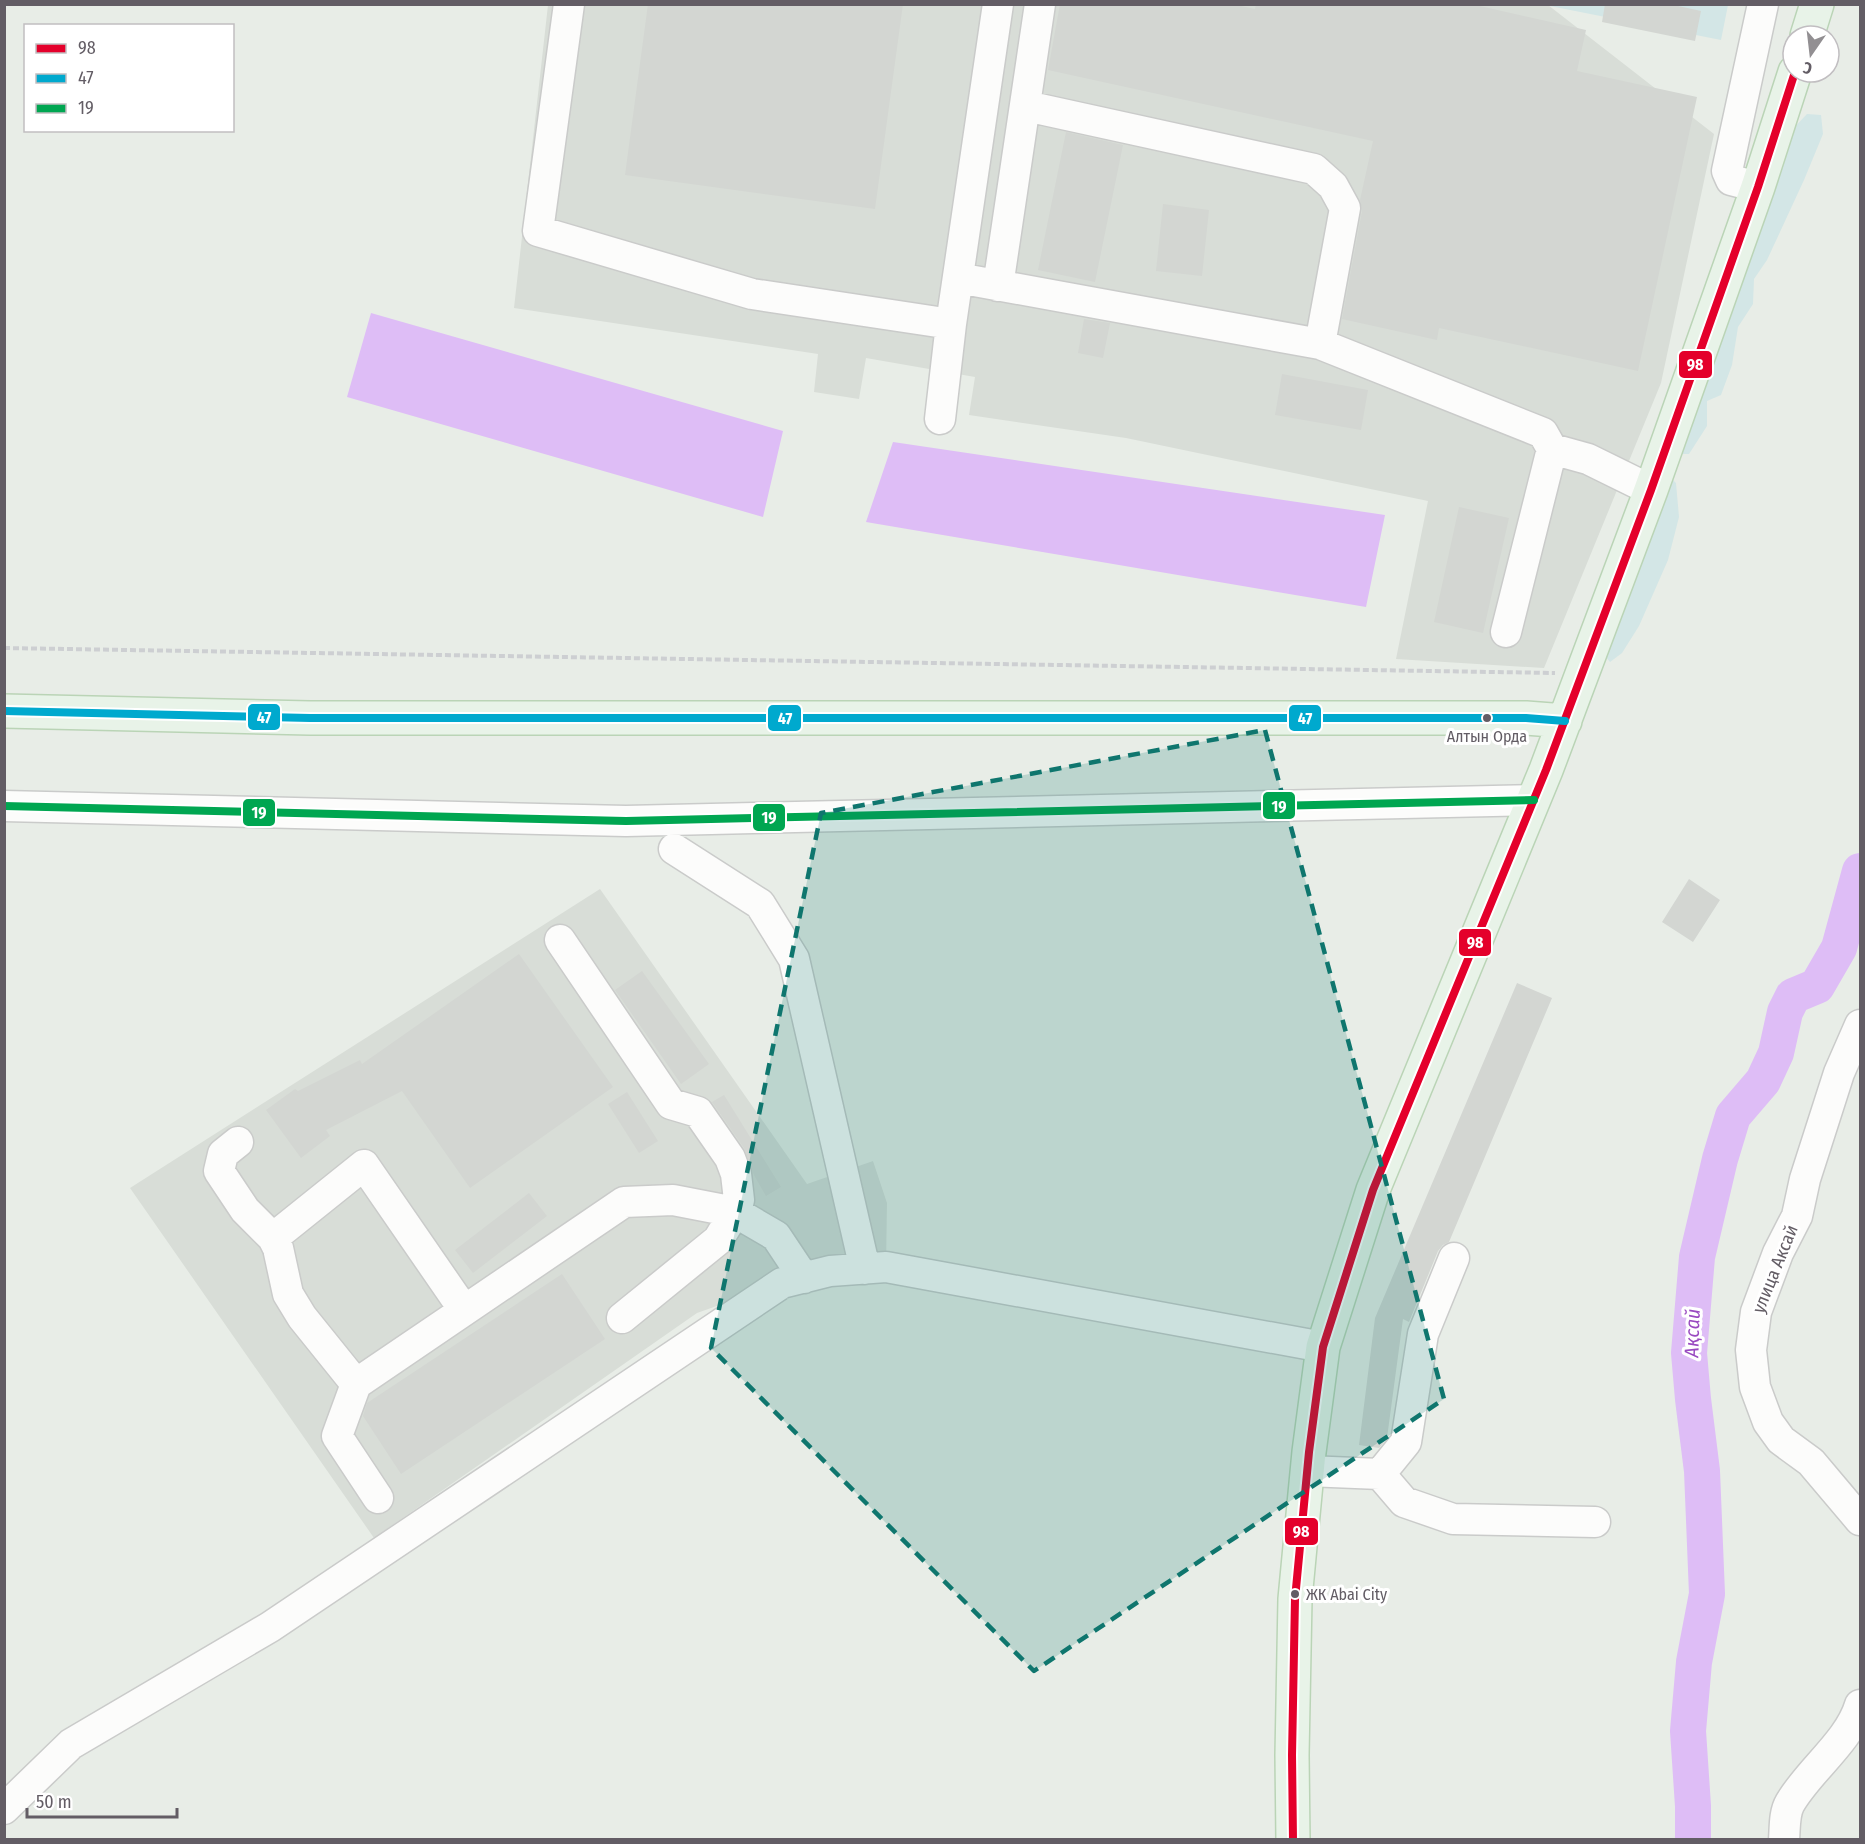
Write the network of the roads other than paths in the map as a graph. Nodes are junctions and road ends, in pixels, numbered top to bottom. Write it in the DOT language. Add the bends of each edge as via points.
graph roads {
  1 [pos="569,4"];
  2 [pos="998,4"];
  3 [pos="1040,4"];
  4 [pos="1763,4"];
  5 [pos="1817,4"];
  6 [pos="1811,24"];
  7 [pos="1792,84"];
  8 [pos="1026,106"];
  9 [pos="1758,187"];
  10 [pos="958,278"];
  11 [pos="998,286"];
  12 [pos="951,324"];
  13 [pos="1320,344"];
  14 [pos="940,418"];
  15 [pos="1552,449"];
  16 [pos="1651,490"];
  17 [pos="1506,632"];
  18 [pos="4,711"];
  19 [pos="1565,720"];
  20 [pos="1534,800"];
  21 [pos="4,806"];
  22 [pos="674,849"];
  23 [pos="560,940"];
  24 [pos="1860,1025"];
  25 [pos="238,1142"];
  26 [pos="735,1212"];
  27 [pos="273,1238"];
  28 [pos="1454,1258"];
  29 [pos="865,1269"];
  30 [pos="804,1278"];
  31 [pos="464,1310"];
  32 [pos="622,1318"];
  33 [pos="1323,1347"];
  34 [pos="356,1384"];
  35 [pos="1307,1471"];
  36 [pos="1380,1474"];
  37 [pos="378,1498"];
  38 [pos="1860,1520"];
  39 [pos="1595,1522"];
  40 [pos="1860,1705"];
  41 [pos="4,1809"];
  42 [pos="1293,1839"];
  43 [pos="1784,1839"];
  1 -- 12 [label="street" via="538,231 752,294"];
  2 -- 10 [label="street"];
  3 -- 8 [label="street"];
  4 -- 9 [label="street" via="1727,171 1731,180"];
  5 -- 6 [label="main road"];
  7 -- 9 [label="main road"];
  8 -- 11 [label="street"];
  8 -- 13 [label="street" via="1314,169 1333,186 1345,208"];
  9 -- 16 [label="main road"];
  10 -- 11 [label="street"];
  10 -- 12 [label="street"];
  11 -- 13 [label="street"];
  12 -- 14 [label="street"];
  13 -- 15 [label="street" via="1543,433"];
  15 -- 16 [label="street" via="1588,459"];
  15 -- 17 [label="street"];
  16 -- 19 [label="main road"];
  18 -- 19 [label="main road" via="310,718"];
  19 -- 20 [label="main road"];
  20 -- 21 [label="street" via="626,821"];
  20 -- 33 [label="main road" via="1373,1190"];
  22 -- 29 [label="street" via="760,904 794,959"];
  23 -- 26 [label="street" via="671,1104 698,1112 730,1158 739,1200"];
  24 -- 38 [label="street, улица Аксай" via="1839,1073 1797,1216 1756,1312 1750,1350 1755,1387 1768,1422 1781,1440 1811,1462"];
  25 -- 27 [label="street" via="223,1154 219,1171 245,1210"];
  26 -- 30 [label="street" via="776,1236"];
  26 -- 31 [label="street" via="673,1200 624,1202"];
  26 -- 32 [label="street" via="718,1240"];
  27 -- 31 [label="street" via="364,1165"];
  27 -- 34 [label="street" via="288,1294"];
  28 -- 36 [label="street" via="1423,1334 1406,1442"];
  29 -- 30 [label="street" via="830,1271"];
  29 -- 33 [label="street" via="886,1267"];
  30 -- 41 [label="street" via="782,1283 270,1627 71,1744"];
  31 -- 34 [label="street"];
  33 -- 35 [label="main road"];
  34 -- 37 [label="street" via="337,1436"];
  35 -- 36 [label="street"];
  35 -- 42 [label="main road" via="1295,1599"];
  36 -- 39 [label="street" via="1404,1502 1453,1519"];
  40 -- 43 [label="street" via="1847,1731 1789,1804"];
}
